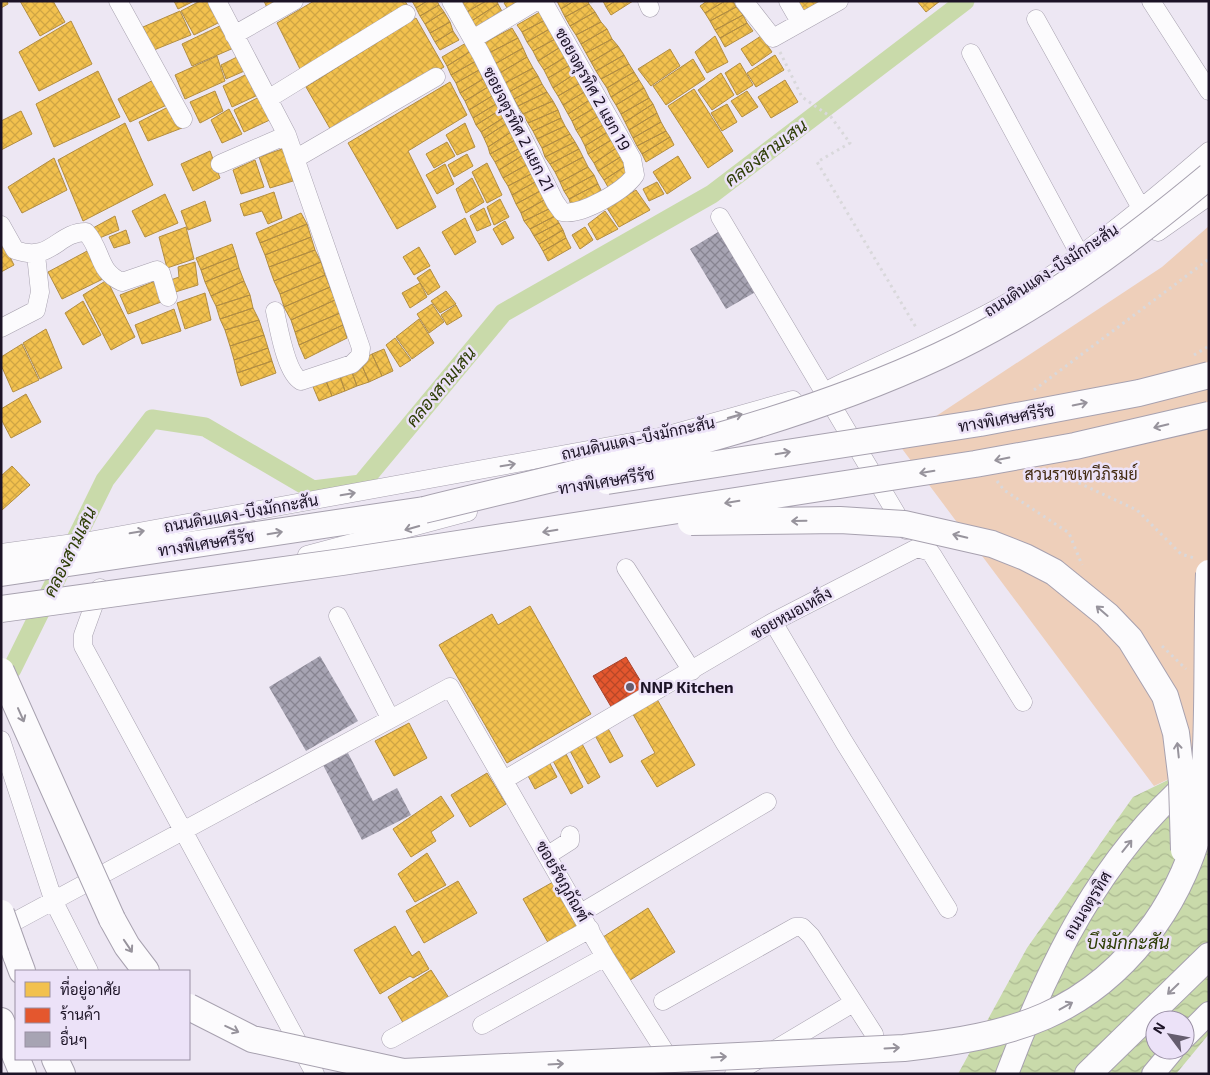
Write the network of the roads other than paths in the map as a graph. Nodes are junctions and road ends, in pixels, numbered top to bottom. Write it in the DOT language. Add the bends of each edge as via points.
graph roads {
  1 [pos="118,1"];
  2 [pos="217,1"];
  3 [pos="294,1"];
  4 [pos="451,1"];
  5 [pos="536,1"];
  6 [pos="543,1"];
  7 [pos="744,1"];
  8 [pos="788,1"];
  9 [pos="839,1"];
  10 [pos="1151,1"];
  11 [pos="406,14"];
  12 [pos="1036,19"];
  13 [pos="800,22"];
  14 [pos="234,35"];
  15 [pos="472,39"];
  16 [pos="971,52"];
  17 [pos="436,77"];
  18 [pos="1209,91"];
  19 [pos="268,99"];
  20 [pos="183,119"];
  21 [pos="287,135"];
  22 [pos="1209,151"];
  23 [pos="295,159"];
  24 [pos="220,164"];
  25 [pos="1209,176"];
  26 [pos="608,196"];
  27 [pos="1209,196"];
  28 [pos="1142,210"];
  29 [pos="720,217"];
  30 [pos="1,225"];
  31 [pos="36,255"];
  32 [pos="1080,255"];
  33 [pos="168,297"];
  34 [pos="275,312"];
  35 [pos="1,328"];
  36 [pos="1209,375"];
  37 [pos="826,391"];
  38 [pos="837,410"];
  39 [pos="1209,415"];
  40 [pos="424,510"];
  41 [pos="598,523"];
  42 [pos="917,548"];
  43 [pos="1,553"];
  44 [pos="626,568"];
  45 [pos="1209,573"];
  46 [pos="101,586"];
  47 [pos="3,594"];
  48 [pos="338,616"];
  49 [pos="773,622"];
  50 [pos="1,671"];
  51 [pos="692,671"];
  52 [pos="1023,702"];
  53 [pos="390,718"];
  54 [pos="1,740"];
  55 [pos="1209,764"];
  56 [pos="504,780"];
  57 [pos="767,802"];
  58 [pos="184,830"];
  59 [pos="570,835"];
  60 [pos="548,855"];
  61 [pos="1185,868"];
  62 [pos="54,902"];
  63 [pos="948,909"];
  64 [pos="1,913"];
  65 [pos="581,913"];
  66 [pos="1,928"];
  67 [pos="590,928"];
  68 [pos="1,939"];
  69 [pos="1209,956"];
  70 [pos="605,957"];
  71 [pos="22,970"];
  72 [pos="88,970"];
  73 [pos="145,970"];
  74 [pos="15,978"];
  75 [pos="663,1001"];
  76 [pos="853,1003"];
  77 [pos="190,1008"];
  78 [pos="1209,1013"];
  79 [pos="1,1021"];
  80 [pos="482,1024"];
  81 [pos="1195,1027"];
  82 [pos="874,1034"];
  83 [pos="391,1039"];
  84 [pos="1,1045"];
  85 [pos="15,1055"];
  86 [pos="17,1060"];
  87 [pos="48,1060"];
  88 [pos="55,1060"];
  89 [pos="1165,1060"];
  90 [pos="1086,1071"];
  91 [pos="743,1072"];
  92 [pos="392,1073"];
  93 [pos="14,1074"];
  94 [pos="23,1074"];
  95 [pos="54,1074"];
  96 [pos="62,1074"];
  97 [pos="315,1074"];
  98 [pos="679,1074"];
  99 [pos="1006,1074"];
  100 [pos="1153,1074"];
  1 -- 20 [label="street"];
  2 -- 14 [label="street"];
  3 -- 14 [label="street"];
  4 -- 15 [label="street, ซอยจตุรทิศ 2 แยก 21"];
  5 -- 15 [label="street"];
  6 -- 26 [label="street, ซอยจตุรทิศ 2 แยก 19" via="632,159 634,175 630,183"];
  7 -- 13 [label="street" via="772,38"];
  8 -- 13 [label="street"];
  9 -- 13 [label="street"];
  10 -- 18 [label="street"];
  11 -- 19 [label="street"];
  12 -- 28 [label="street"];
  14 -- 19 [label="street"];
  15 -- 26 [label="street, ซอยจตุรทิศ 2 แยก 21" via="562,212 579,212"];
  16 -- 32 [label="street"];
  17 -- 23 [label="street"];
  19 -- 21 [label="street"];
  21 -- 23 [label="street"];
  21 -- 24 [label="street"];
  22 -- 28 [label="street, ถนนดินแดง-บึงมักกะสัน"];
  23 -- 34 [label="street" via="361,348 360,356 352,364 301,381 290,369"];
  25 -- 40 [label="highway, bridge" via="1070,283 940,356 878,383 744,429"];
  27 -- 38 [label="street, ถนนดินแดง-บึงมักกะสัน" via="1090,279 1010,329"];
  28 -- 32 [label="street, ถนนดินแดง-บึงมักกะสัน"];
  29 -- 37 [label="street"];
  30 -- 31 [label="street" via="15,250"];
  31 -- 33 [label="street" via="76,232 86,232 109,276 122,282 158,270"];
  31 -- 35 [label="street" via="40,292 36,310"];
  32 -- 37 [label="street, ถนนดินแดง-บึงมักกะสัน" via="1003,305"];
  40 -- 36 [label="highway, ทางพิเศษศรีรัช, one-way, bridge" via="980,423 1139,393"];
  37 -- 38 [label="street"];
  43 -- 37 [label="street, ถนนดินแดง-บึงมักกะสัน, one-way" via="89,541 665,436"];
  38 -- 42 [label="street" via="918,541"];
  38 -- 46 [label="street, ถนนดินแดง-บึงมักกะสัน, one-way" via="318,554"];
  39 -- 41 [label="highway, one-way, bridge" via="1075,446 975,464"];
  47 -- 40 [label="highway, ทางพิเศษศรีรัช, one-way"];
  41 -- 47 [label="highway, one-way, bridge"];
  61 -- 41 [label="highway, one-way, bridge" via="1179,753 1165,696 1130,639 1107,615 1054,572 992,544 904,524 840,520"];
  42 -- 49 [label="street, ซอยหมอเหล็ง"];
  42 -- 52 [label="street" via="933,556"];
  44 -- 51 [label="street"];
  45 -- 61 [label="highway, bridge" via="1208,766 1201,820"];
  46 -- 47 [label="street, ถนนดินแดง-บึงมักกะสัน"];
  46 -- 58 [label="street" via="83,646"];
  48 -- 53 [label="street"];
  49 -- 51 [label="street, ซอยหมอเหล็ง"];
  49 -- 63 [label="street"];
  50 -- 73 [label="highway, one-way, bridge" via="112,919"];
  51 -- 56 [label="street, ซอยหมอเหล็ง"];
  53 -- 56 [label="street, ซอยรัชฎภัณฑ์" via="450,687"];
  53 -- 58 [label="street"];
  54 -- 62 [label="street"];
  99 -- 55 [label="main road, ถนนจตุรทิศ, one-way, bridge" via="1051,965 1104,877 1127,845 1175,793"];
  56 -- 60 [label="street, ซอยรัชฎภัณฑ์"];
  57 -- 65 [label="street"];
  58 -- 62 [label="street"];
  58 -- 97 [label="street"];
  59 -- 60 [label="street" via="570,841"];
  60 -- 65 [label="street, ซอยรัชฎภัณฑ์"];
  92 -- 61 [label="highway, one-way, bridge" via="904,1048 997,1033 1066,1007 1117,970 1138,948 1170,902"];
  62 -- 66 [label="street"];
  62 -- 72 [label="street"];
  64 -- 71 [label="highway, bridge"];
  65 -- 67 [label="street, ซอยรัชฎภัณฑ์"];
  67 -- 70 [label="street, ซอยรัชฎภัณฑ์"];
  67 -- 83 [label="street"];
  68 -- 74 [label="street"];
  69 -- 90 [label="highway, one-way"];
  70 -- 80 [label="street"];
  70 -- 98 [label="street, ซอยรัชฎภัณฑ์"];
  75 -- 76 [label="street" via="795,926 802,927 811,936"];
  76 -- 82 [label="street"];
  76 -- 91 [label="street"];
  77 -- 92 [label="highway, one-way, bridge" via="252,1039"];
  78 -- 81 [label="main road"];
  79 -- 85 [label="highway"];
  84 -- 93 [label="street"];
  86 -- 94 [label="highway"];
  87 -- 95 [label="street"];
  88 -- 96 [label="highway"];
  89 -- 100 [label="main road"];
}
